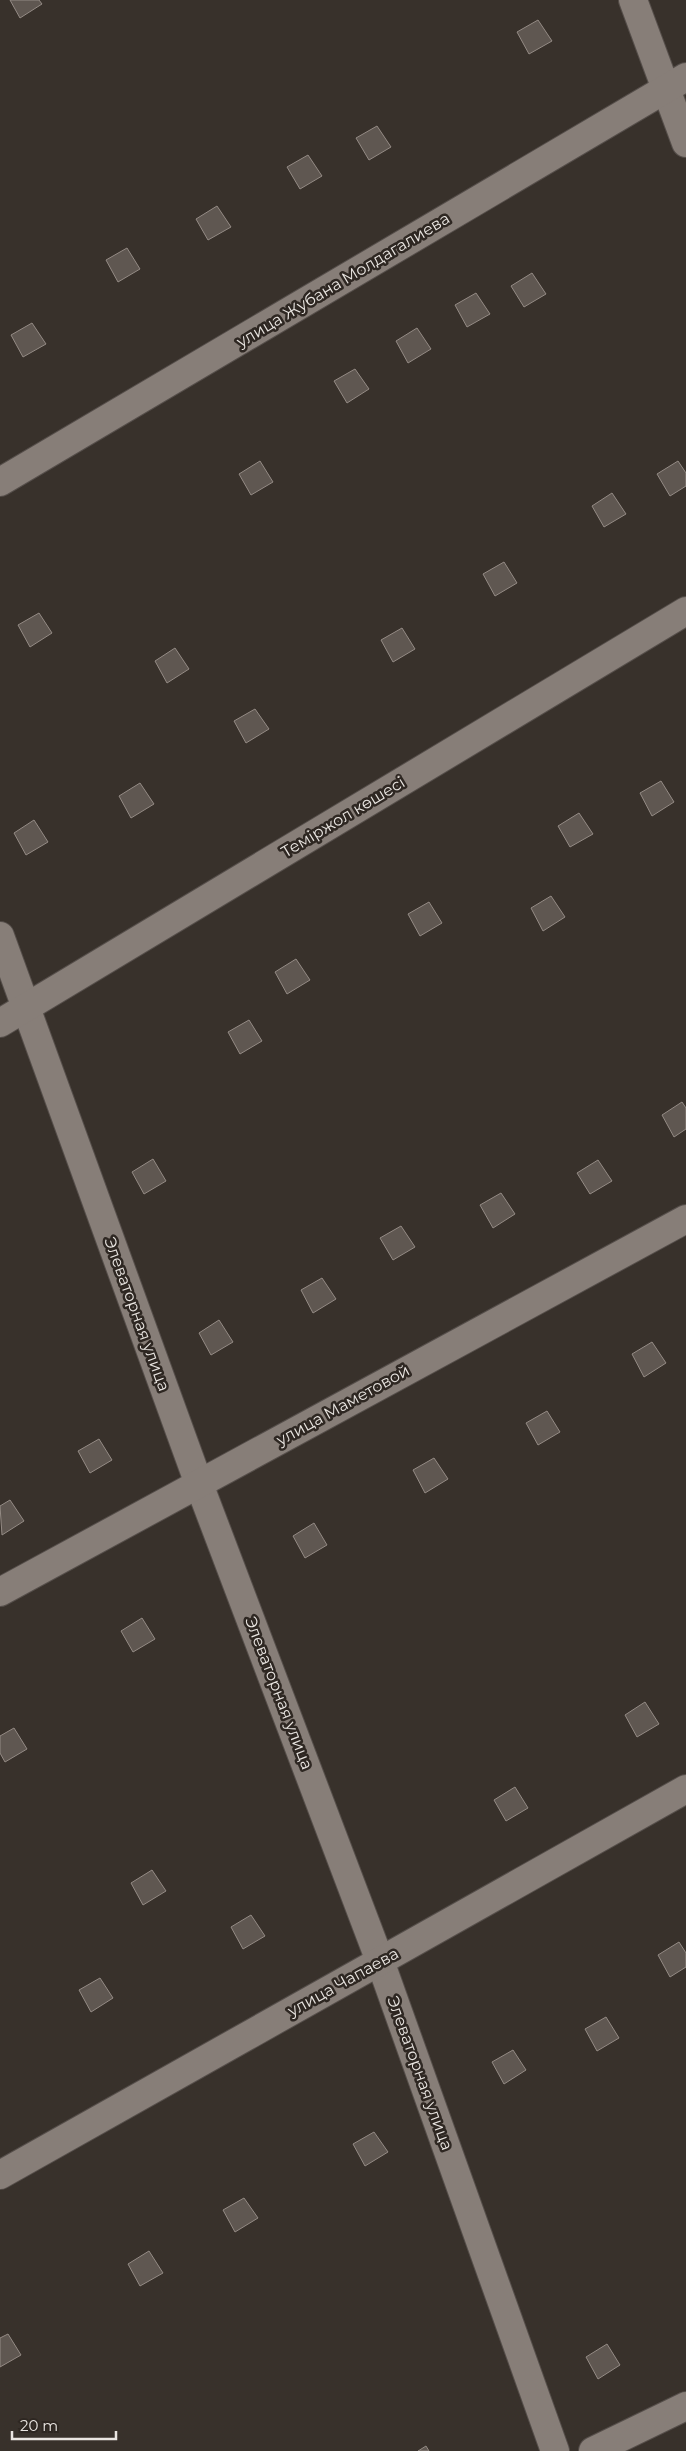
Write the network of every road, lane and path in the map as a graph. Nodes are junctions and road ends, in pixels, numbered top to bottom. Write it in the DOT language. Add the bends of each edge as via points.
graph roads {
  1 [pos="633,0"];
  2 [pos="676,83"];
  3 [pos="686,143"];
  4 [pos="0,482"];
  5 [pos="686,611"];
  6 [pos="0,936"];
  7 [pos="25,1008"];
  8 [pos="0,1023"];
  9 [pos="686,1219"];
  10 [pos="199,1484"];
  11 [pos="0,1592"];
  12 [pos="686,1788"];
  13 [pos="380,1961"];
  14 [pos="0,2175"];
  15 [pos="686,2406"];
  16 [pos="555,2451"];
  17 [pos="593,2451"];
  1 -- 2 [label="street"];
  2 -- 3 [label="street"];
  2 -- 4 [label="street, улица Жубана Молдагалиева"];
  5 -- 7 [label="street, Теміржол көшесі"];
  6 -- 7 [label="street, Элеваторная улица"];
  7 -- 8 [label="street, Теміржол көшесі"];
  7 -- 10 [label="street, Элеваторная улица"];
  9 -- 10 [label="street, улица Маметовой"];
  10 -- 11 [label="street, улица Маметовой"];
  10 -- 13 [label="street, Элеваторная улица"];
  12 -- 13 [label="street, улица Чапаева"];
  13 -- 14 [label="street, улица Чапаева"];
  13 -- 16 [label="street, Элеваторная улица"];
  15 -- 17 [label="street"];
}
